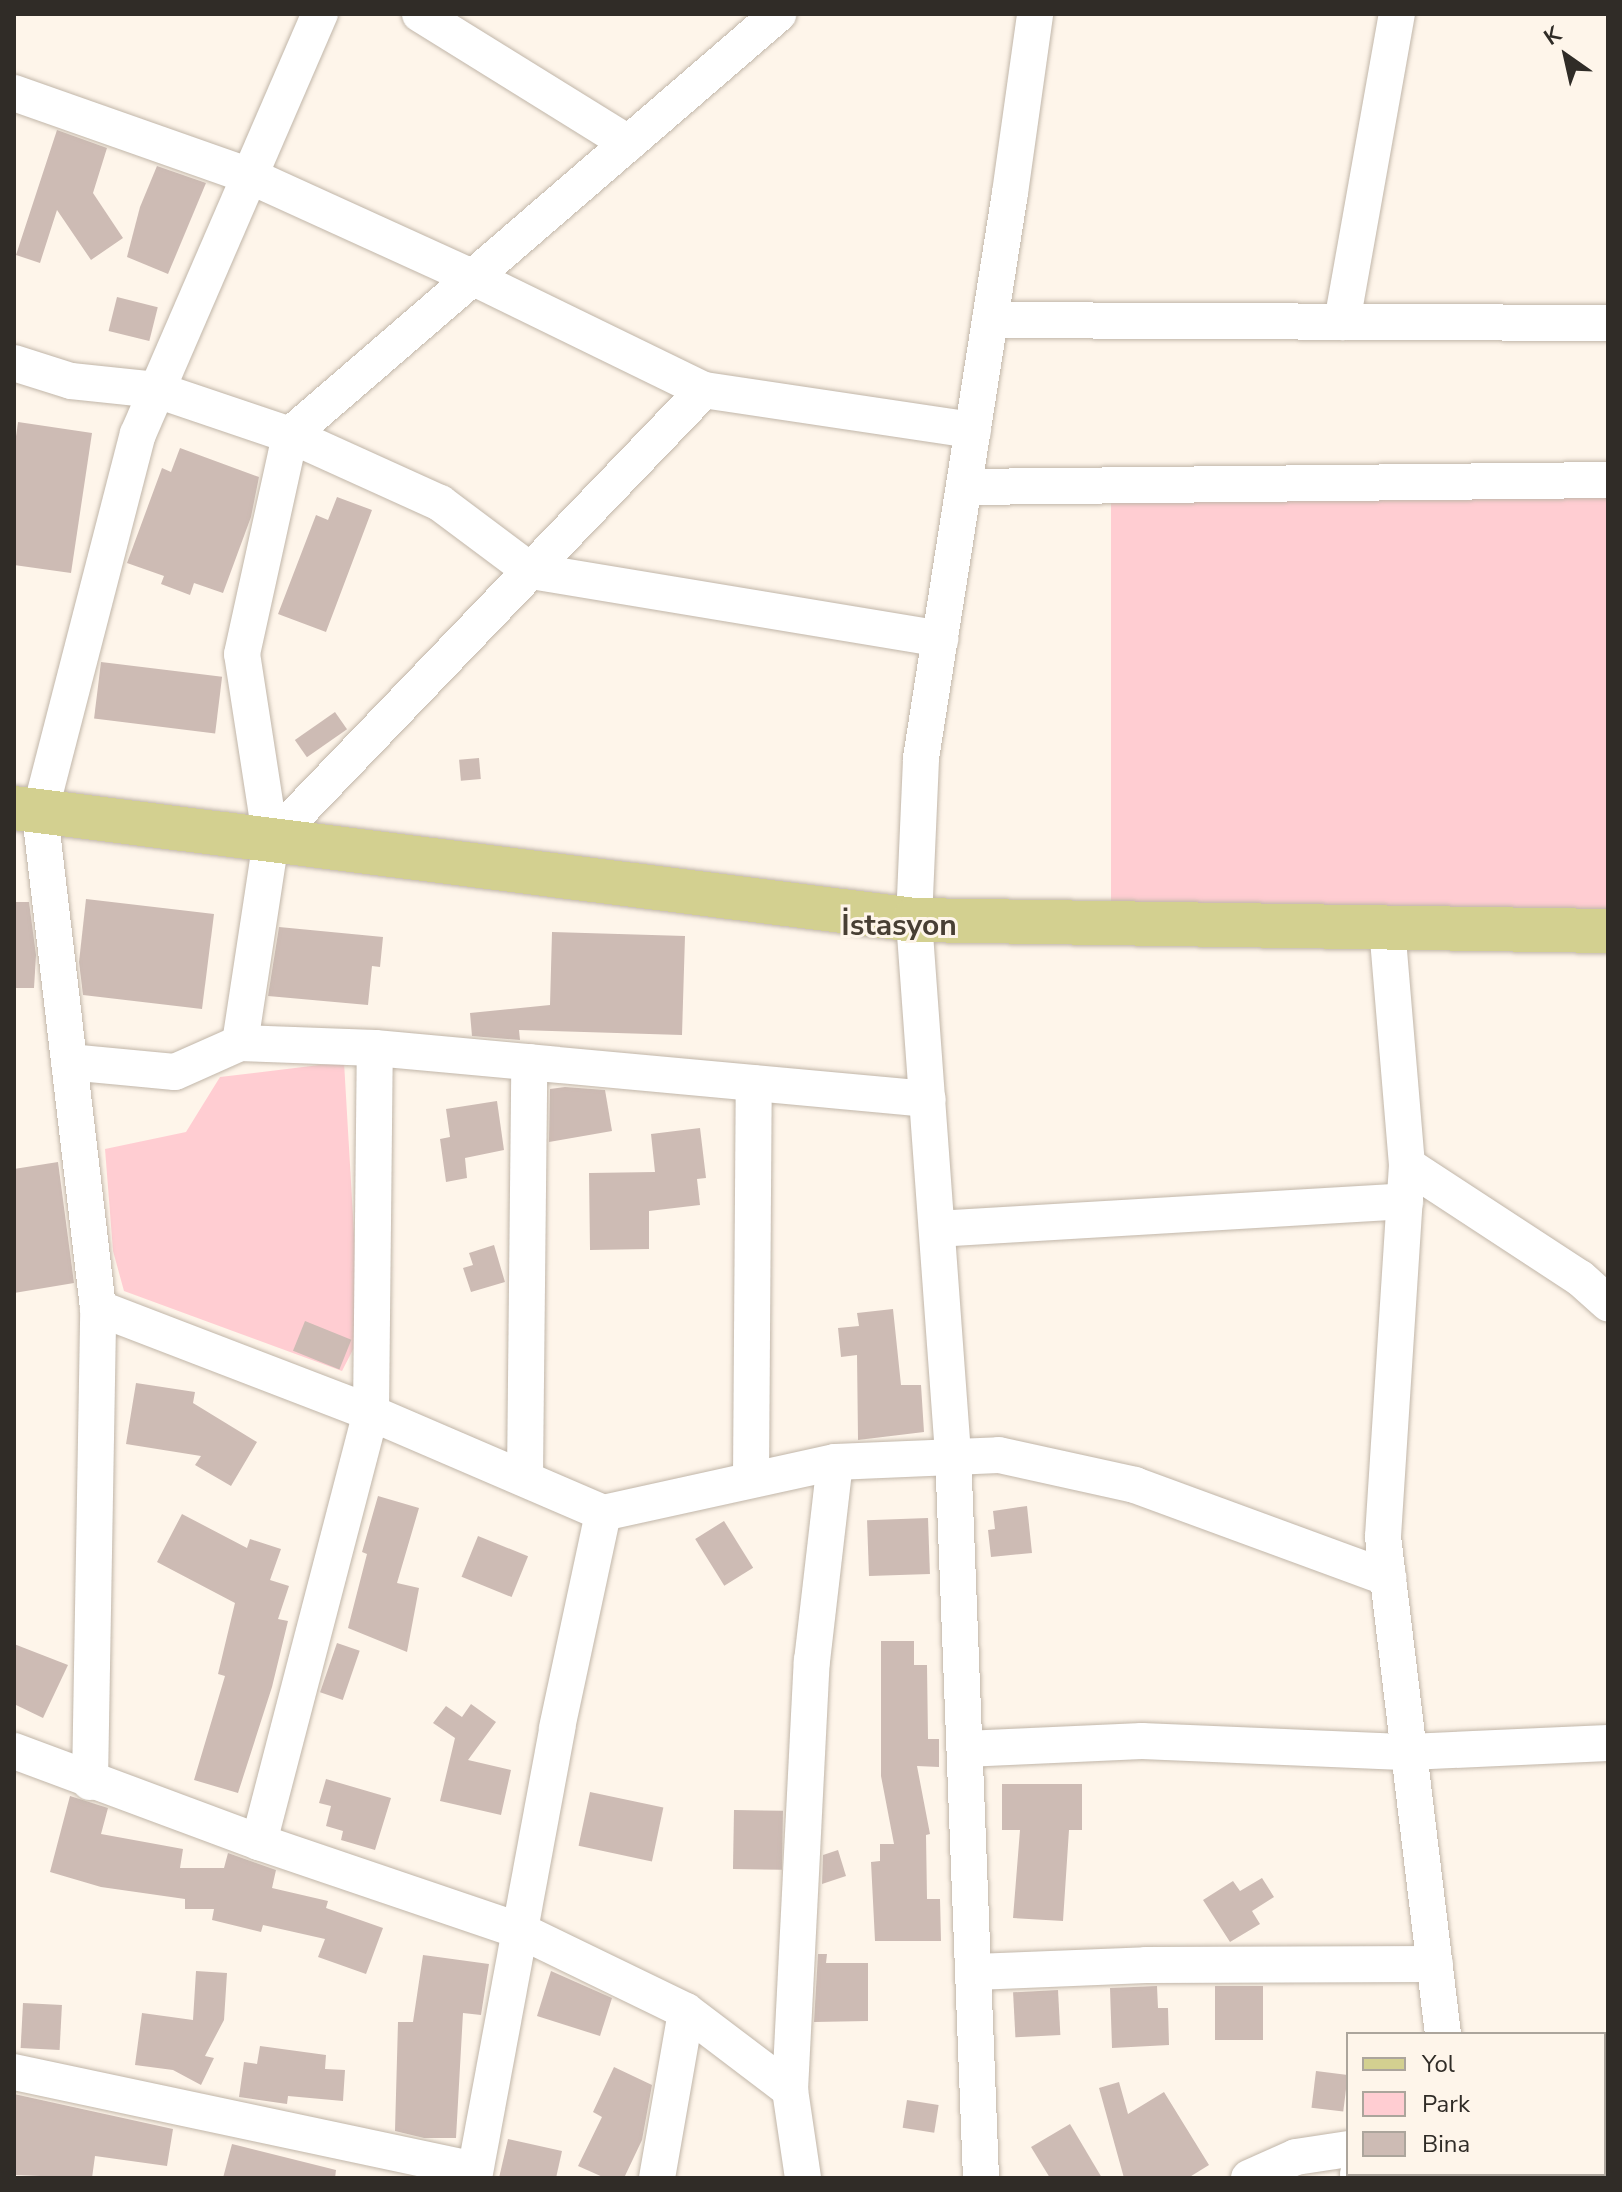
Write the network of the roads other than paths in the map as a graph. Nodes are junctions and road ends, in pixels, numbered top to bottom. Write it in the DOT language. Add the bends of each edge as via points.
graph roads {
  1 [pos="320,14"];
  2 [pos="420,14"];
  3 [pos="778,14"];
  4 [pos="1035,14"];
  5 [pos="1397,14"];
  6 [pos="14,93"];
  7 [pos="628,143"];
  8 [pos="250,176"];
  9 [pos="472,277"];
  10 [pos="990,320"];
  11 [pos="1342,322"];
  12 [pos="1608,323"];
  13 [pos="14,363"];
  14 [pos="157,390"];
  15 [pos="704,390"];
  16 [pos="973,430"];
  17 [pos="290,435"];
  18 [pos="1608,480"];
  19 [pos="964,487"];
  20 [pos="531,571"];
  21 [pos="940,639"];
  22 [pos="27,810"];
  23 [pos="271,841"];
  24 [pos="914,920"];
  25 [pos="1387,927"];
  26 [pos="1608,931"];
  27 [pos="240,1043"];
  28 [pos="375,1048"];
  29 [pos="69,1062"];
  30 [pos="529,1062"];
  31 [pos="754,1083"];
  32 [pos="928,1099"];
  33 [pos="1407,1165"];
  34 [pos="1405,1201"];
  35 [pos="937,1229"];
  36 [pos="1608,1303"];
  37 [pos="98,1308"];
  38 [pos="371,1413"];
  39 [pos="953,1454"];
  40 [pos="835,1462"];
  41 [pos="525,1476"];
  42 [pos="751,1479"];
  43 [pos="603,1513"];
  44 [pos="1388,1578"];
  45 [pos="1608,1743"];
  46 [pos="965,1749"];
  47 [pos="14,1751"];
  48 [pos="1409,1752"];
  49 [pos="90,1782"];
  50 [pos="259,1842"];
  51 [pos="521,1931"];
  52 [pos="1435,1964"];
  53 [pos="975,1972"];
  54 [pos="686,2011"];
  55 [pos="1443,2032"];
  56 [pos="14,2072"];
  57 [pos="790,2090"];
  58 [pos="1346,2161"];
  59 [pos="474,2174"];
  60 [pos="657,2178"];
  61 [pos="803,2178"];
  62 [pos="981,2178"];
  63 [pos="1249,2178"];
  1 -- 8 [label="street"];
  2 -- 7 [label="street"];
  3 -- 7 [label="street"];
  4 -- 10 [label="street"];
  5 -- 11 [label="street"];
  6 -- 8 [label="street"];
  7 -- 9 [label="street"];
  8 -- 9 [label="street"];
  8 -- 14 [label="street"];
  9 -- 15 [label="street"];
  9 -- 17 [label="street"];
  10 -- 11 [label="street"];
  10 -- 16 [label="street"];
  11 -- 12 [label="street"];
  13 -- 14 [label="street" via="71,381"];
  14 -- 17 [label="street"];
  14 -- 22 [label="street" via="138,434"];
  15 -- 16 [label="street"];
  15 -- 20 [label="street"];
  16 -- 19 [label="street"];
  17 -- 20 [label="street" via="440,503"];
  17 -- 23 [label="street" via="242,654"];
  18 -- 19 [label="street"];
  19 -- 21 [label="street"];
  20 -- 21 [label="street"];
  20 -- 23 [label="street"];
  21 -- 24 [label="street" via="921,758"];
  22 -- 23 [label="main road"];
  22 -- 29 [label="street"];
  23 -- 24 [label="main road"];
  23 -- 27 [label="street"];
  24 -- 25 [label="main road"];
  24 -- 32 [label="street"];
  25 -- 26 [label="main road"];
  25 -- 33 [label="street"];
  27 -- 28 [label="street"];
  27 -- 29 [label="street" via="175,1072"];
  28 -- 30 [label="street"];
  28 -- 38 [label="street"];
  29 -- 37 [label="street"];
  30 -- 31 [label="street"];
  30 -- 41 [label="street"];
  31 -- 32 [label="street"];
  31 -- 42 [label="street"];
  32 -- 35 [label="street"];
  33 -- 34 [label="street"];
  33 -- 36 [label="street" via="1580,1278"];
  34 -- 35 [label="street"];
  34 -- 44 [label="street" via="1383,1537"];
  35 -- 39 [label="street"];
  37 -- 38 [label="street"];
  37 -- 49 [label="street"];
  38 -- 41 [label="street"];
  38 -- 50 [label="street"];
  39 -- 40 [label="street"];
  39 -- 44 [label="street" via="999,1455 1135,1485"];
  39 -- 46 [label="street"];
  40 -- 42 [label="street"];
  40 -- 57 [label="street" via="812,1661"];
  41 -- 43 [label="street"];
  42 -- 43 [label="street"];
  43 -- 51 [label="street"];
  44 -- 48 [label="street"];
  45 -- 48 [label="street"];
  46 -- 48 [label="street" via="1142,1741"];
  46 -- 53 [label="street"];
  47 -- 49 [label="street"];
  48 -- 52 [label="street"];
  49 -- 50 [label="street"];
  50 -- 51 [label="street"];
  51 -- 54 [label="street"];
  51 -- 59 [label="street"];
  52 -- 53 [label="street" via="1146,1965"];
  52 -- 55 [label="street"];
  53 -- 62 [label="street"];
  54 -- 57 [label="street"];
  54 -- 60 [label="street"];
  56 -- 59 [label="street"];
  57 -- 61 [label="street"];
  58 -- 63 [label="street" via="1296,2157"];
}
